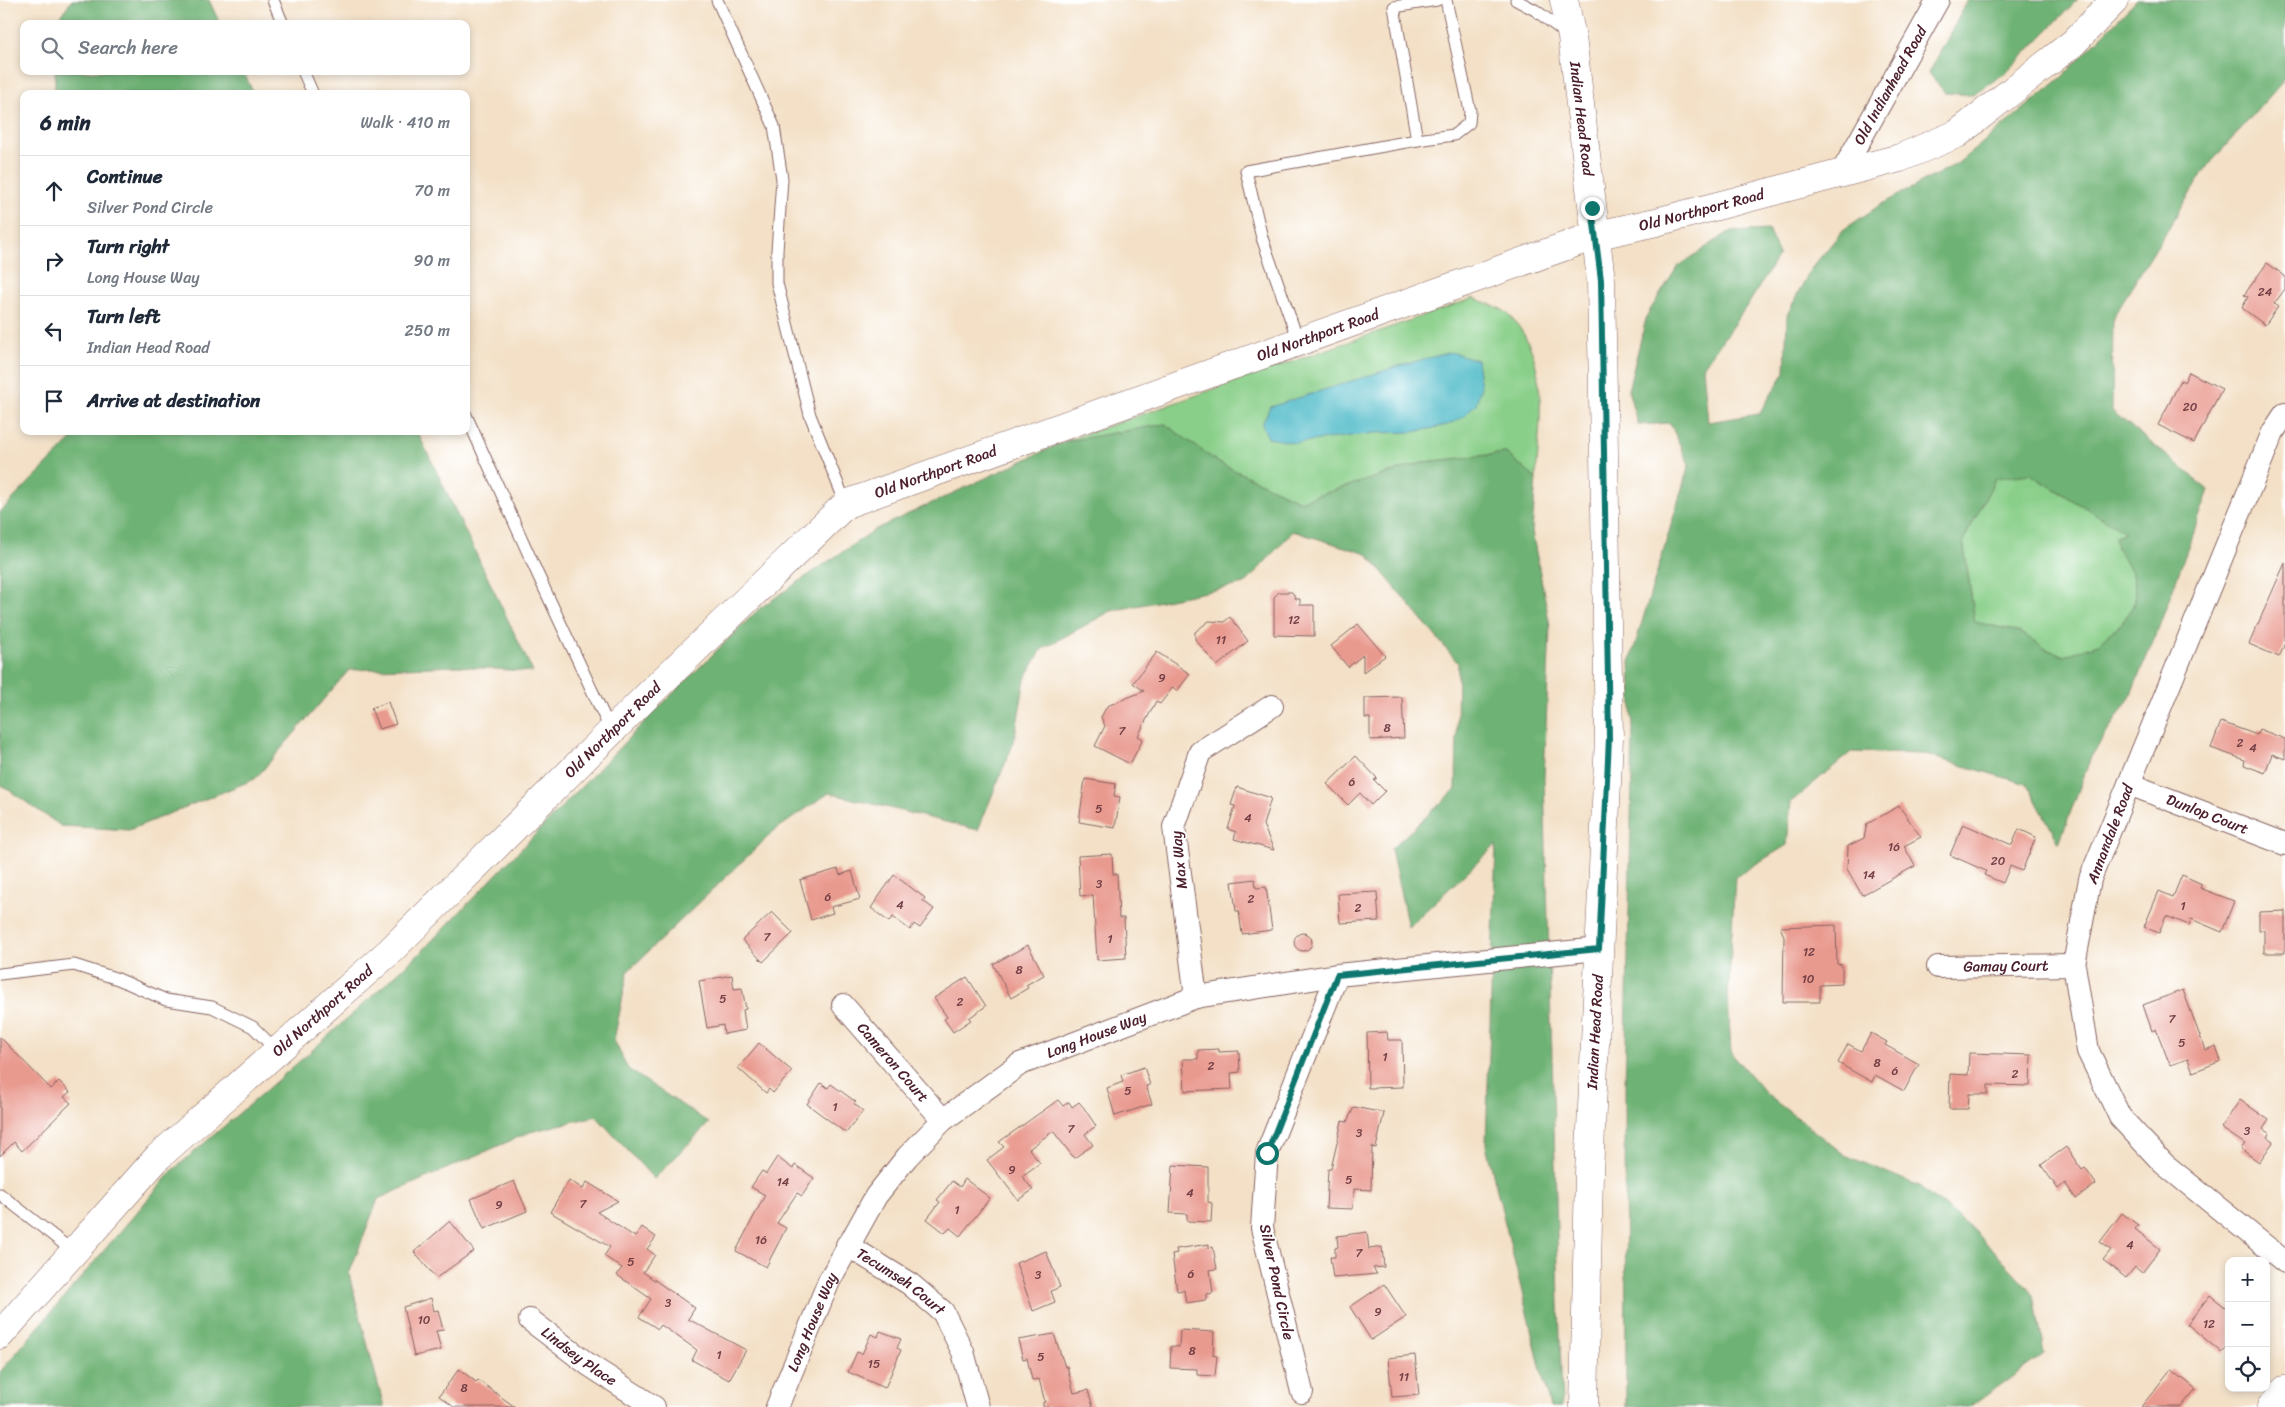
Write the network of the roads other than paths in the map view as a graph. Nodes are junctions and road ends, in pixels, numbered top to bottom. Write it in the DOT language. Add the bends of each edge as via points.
graph roads {
  1 [pos="273,0"];
  2 [pos="717,0"];
  3 [pos="1437,0"];
  4 [pos="1446,0"];
  5 [pos="1516,0"];
  6 [pos="1564,0"];
  7 [pos="1938,0"];
  8 [pos="2114,0"];
  9 [pos="281,20"];
  10 [pos="1572,37"];
  11 [pos="305,75"];
  12 [pos="311,90"];
  13 [pos="1417,140"];
  14 [pos="1842,172"];
  15 [pos="1594,236"];
  16 [pos="1300,343"];
  17 [pos="2285,414"];
  18 [pos="470,424"];
  19 [pos="846,504"];
  20 [pos="1272,706"];
  21 [pos="611,730"];
  22 [pos="2129,784"];
  23 [pos="2285,844"];
  24 [pos="1599,949"];
  25 [pos="2074,965"];
  26 [pos="1938,967"];
  27 [pos="0,974"];
  28 [pos="1337,975"];
  29 [pos="1196,997"];
  30 [pos="843,1005"];
  31 [pos="277,1051"];
  32 [pos="943,1120"];
  33 [pos="0,1194"];
  34 [pos="847,1245"];
  35 [pos="74,1252"];
  36 [pos="2285,1262"];
  37 [pos="530,1320"];
  38 [pos="0,1336"];
  39 [pos="2285,1390"];
  40 [pos="1302,1392"];
  41 [pos="654,1407"];
  42 [pos="776,1407"];
  43 [pos="978,1407"];
  44 [pos="1584,1407"];
  45 [pos="2272,1407"];
  1 -- 9 [label="lane"];
  2 -- 19 [label="lane" via="774,126 782,179 776,251 777,284 810,415"];
  3 -- 13 [label="lane" via="1394,7"];
  4 -- 13 [label="lane" via="1470,110 1469,123 1454,135"];
  5 -- 10 [label="lane"];
  6 -- 10 [label="main road, Indian Head Road"];
  7 -- 14 [label="street, Old Indianhead Road"];
  8 -- 14 [label="main road, Old Northport Road" via="2073,43 1957,134 1900,158"];
  10 -- 15 [label="main road, Indian Head Road"];
  11 -- 12 [label="lane"];
  13 -- 16 [label="lane" via="1246,171 1262,238"];
  14 -- 15 [label="main road, Old Northport Road"];
  15 -- 16 [label="main road, Old Northport Road"];
  15 -- 24 [label="main road, Indian Head Road" via="1601,280 1609,738"];
  16 -- 19 [label="main road, Old Northport Road"];
  17 -- 22 [label="street, Annandale Road" via="2273,432"];
  18 -- 21 [label="lane"];
  19 -- 21 [label="main road, Old Northport Road"];
  20 -- 29 [label="street, Max Way" via="1200,752 1174,827"];
  21 -- 31 [label="main road, Old Northport Road" via="390,951"];
  22 -- 23 [label="street, Dunlop Court"];
  22 -- 25 [label="street, Annandale Road" via="2090,879"];
  24 -- 28 [label="street, Long House Way"];
  24 -- 44 [label="main road, Indian Head Road" via="1589,1173"];
  25 -- 26 [label="street, Gamay Court"];
  25 -- 36 [label="street, Annandale Road" via="2088,1051 2120,1117 2164,1164"];
  27 -- 31 [label="lane" via="74,965 118,979 166,1000 212,1006 253,1027"];
  28 -- 29 [label="street, Long House Way"];
  28 -- 40 [label="street, Silver Pond Circle" via="1267,1153 1262,1228"];
  29 -- 32 [label="street, Long House Way" via="1020,1064"];
  30 -- 32 [label="street, Cameron Court"];
  31 -- 35 [label="main road, Old Northport Road" via="158,1157"];
  32 -- 34 [label="street, Long House Way" via="876,1196"];
  33 -- 35 [label="lane"];
  34 -- 42 [label="street, Long House Way" via="828,1281"];
  34 -- 43 [label="street, Tecumseh Court" via="910,1284 943,1312 963,1352"];
  35 -- 38 [label="main road, Old Northport Road"];
  37 -- 41 [label="street, Lindsey Place"];
  39 -- 45 [label="main road"];
}
